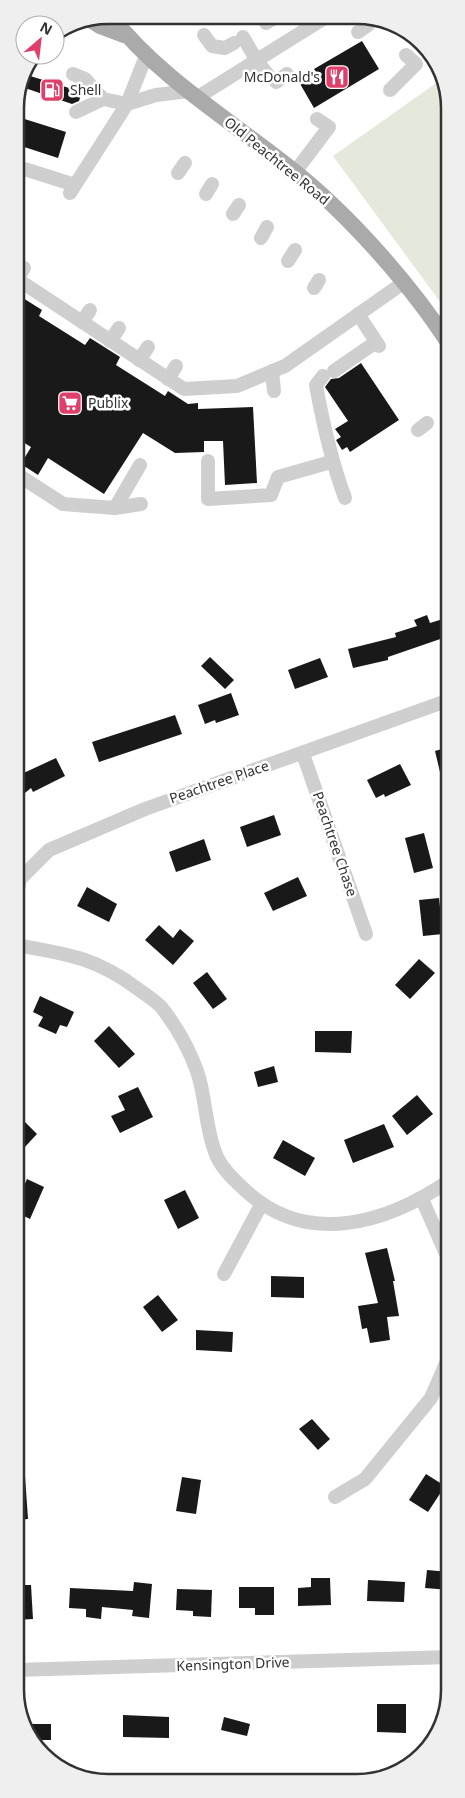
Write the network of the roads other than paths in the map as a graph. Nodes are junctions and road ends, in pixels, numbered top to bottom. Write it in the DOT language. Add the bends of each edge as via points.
graph roads {
  1 [pos="117,24"];
  2 [pos="125,24"];
  3 [pos="316,24"];
  4 [pos="98,25"];
  5 [pos="204,35"];
  6 [pos="126,36"];
  7 [pos="406,55"];
  8 [pos="146,56"];
  9 [pos="257,61"];
  10 [pos="73,74"];
  11 [pos="277,77"];
  12 [pos="390,90"];
  13 [pos="193,94"];
  14 [pos="103,98"];
  15 [pos="127,104"];
  16 [pos="76,112"];
  17 [pos="317,118"];
  18 [pos="24,171"];
  19 [pos="295,172"];
  20 [pos="24,278"];
  21 [pos="403,283"];
  22 [pos="90,310"];
  23 [pos="358,314"];
  24 [pos="82,322"];
  25 [pos="119,328"];
  26 [pos="441,333"];
  27 [pos="110,341"];
  28 [pos="148,347"];
  29 [pos="139,360"];
  30 [pos="176,366"];
  31 [pos="261,373"];
  32 [pos="168,379"];
  33 [pos="274,391"];
  34 [pos="208,461"];
  35 [pos="140,465"];
  36 [pos="337,467"];
  37 [pos="24,479"];
  38 [pos="345,498"];
  39 [pos="141,504"];
  40 [pos="115,508"];
  41 [pos="441,703"];
  42 [pos="303,754"];
  43 [pos="24,875"];
  44 [pos="366,934"];
  45 [pos="24,946"];
  46 [pos="441,1186"];
  47 [pos="422,1199"];
  48 [pos="261,1205"];
  49 [pos="441,1243"];
  50 [pos="224,1274"];
  51 [pos="441,1375"];
  52 [pos="335,1497"];
  53 [pos="441,1657"];
  54 [pos="24,1670"];
  1 -- 6 [label="main road, Old Peachtree Road"];
  2 -- 6 [label="main road"];
  3 -- 9 [label="street"];
  4 -- 6 [label="main road"];
  5 -- 9 [label="street" via="212,46 225,48 239,40"];
  6 -- 8 [label="main road, Old Peachtree Road"];
  7 -- 12 [label="street" via="416,64"];
  8 -- 13 [label="main road, Old Peachtree Road"];
  8 -- 15 [label="street"];
  9 -- 11 [label="street"];
  9 -- 13 [label="street"];
  10 -- 14 [label="street" via="85,78"];
  13 -- 15 [label="street" via="151,96"];
  13 -- 19 [label="main road, Old Peachtree Road"];
  14 -- 15 [label="street"];
  14 -- 16 [label="street"];
  15 -- 18 [label="street" via="73,189"];
  17 -- 19 [label="street" via="329,127"];
  19 -- 21 [label="main road, Old Peachtree Road" via="322,196"];
  20 -- 24 [label="street" via="54,296"];
  21 -- 23 [label="street"];
  21 -- 26 [label="main road, Old Peachtree Road"];
  22 -- 24 [label="street"];
  23 -- 31 [label="street" via="285,366"];
  23 -- 36 [label="street" via="378,344 329,373 316,385"];
  24 -- 27 [label="street"];
  25 -- 27 [label="street"];
  27 -- 29 [label="street"];
  28 -- 29 [label="street"];
  29 -- 32 [label="street"];
  30 -- 32 [label="street"];
  31 -- 32 [label="street" via="237,386 209,383 184,389"];
  31 -- 33 [label="street"];
  34 -- 36 [label="street" via="208,499 271,495 278,477"];
  35 -- 40 [label="street"];
  36 -- 38 [label="street"];
  37 -- 40 [label="street" via="63,504"];
  39 -- 40 [label="street"];
  41 -- 42 [label="street, Peachtree Place"];
  42 -- 43 [label="street, Peachtree Place" via="145,809 49,850"];
  42 -- 44 [label="street, Peachtree Chase"];
  45 -- 48 [label="street" via="70,954 99,964 161,1006 197,1072 215,1154 233,1179"];
  46 -- 47 [label="street"];
  47 -- 48 [label="street" via="366,1219 328,1225 291,1219"];
  47 -- 49 [label="street"];
  48 -- 50 [label="street"];
  51 -- 52 [label="street" via="431,1398 365,1479"];
  53 -- 54 [label="street, Kensington Drive"];
}
